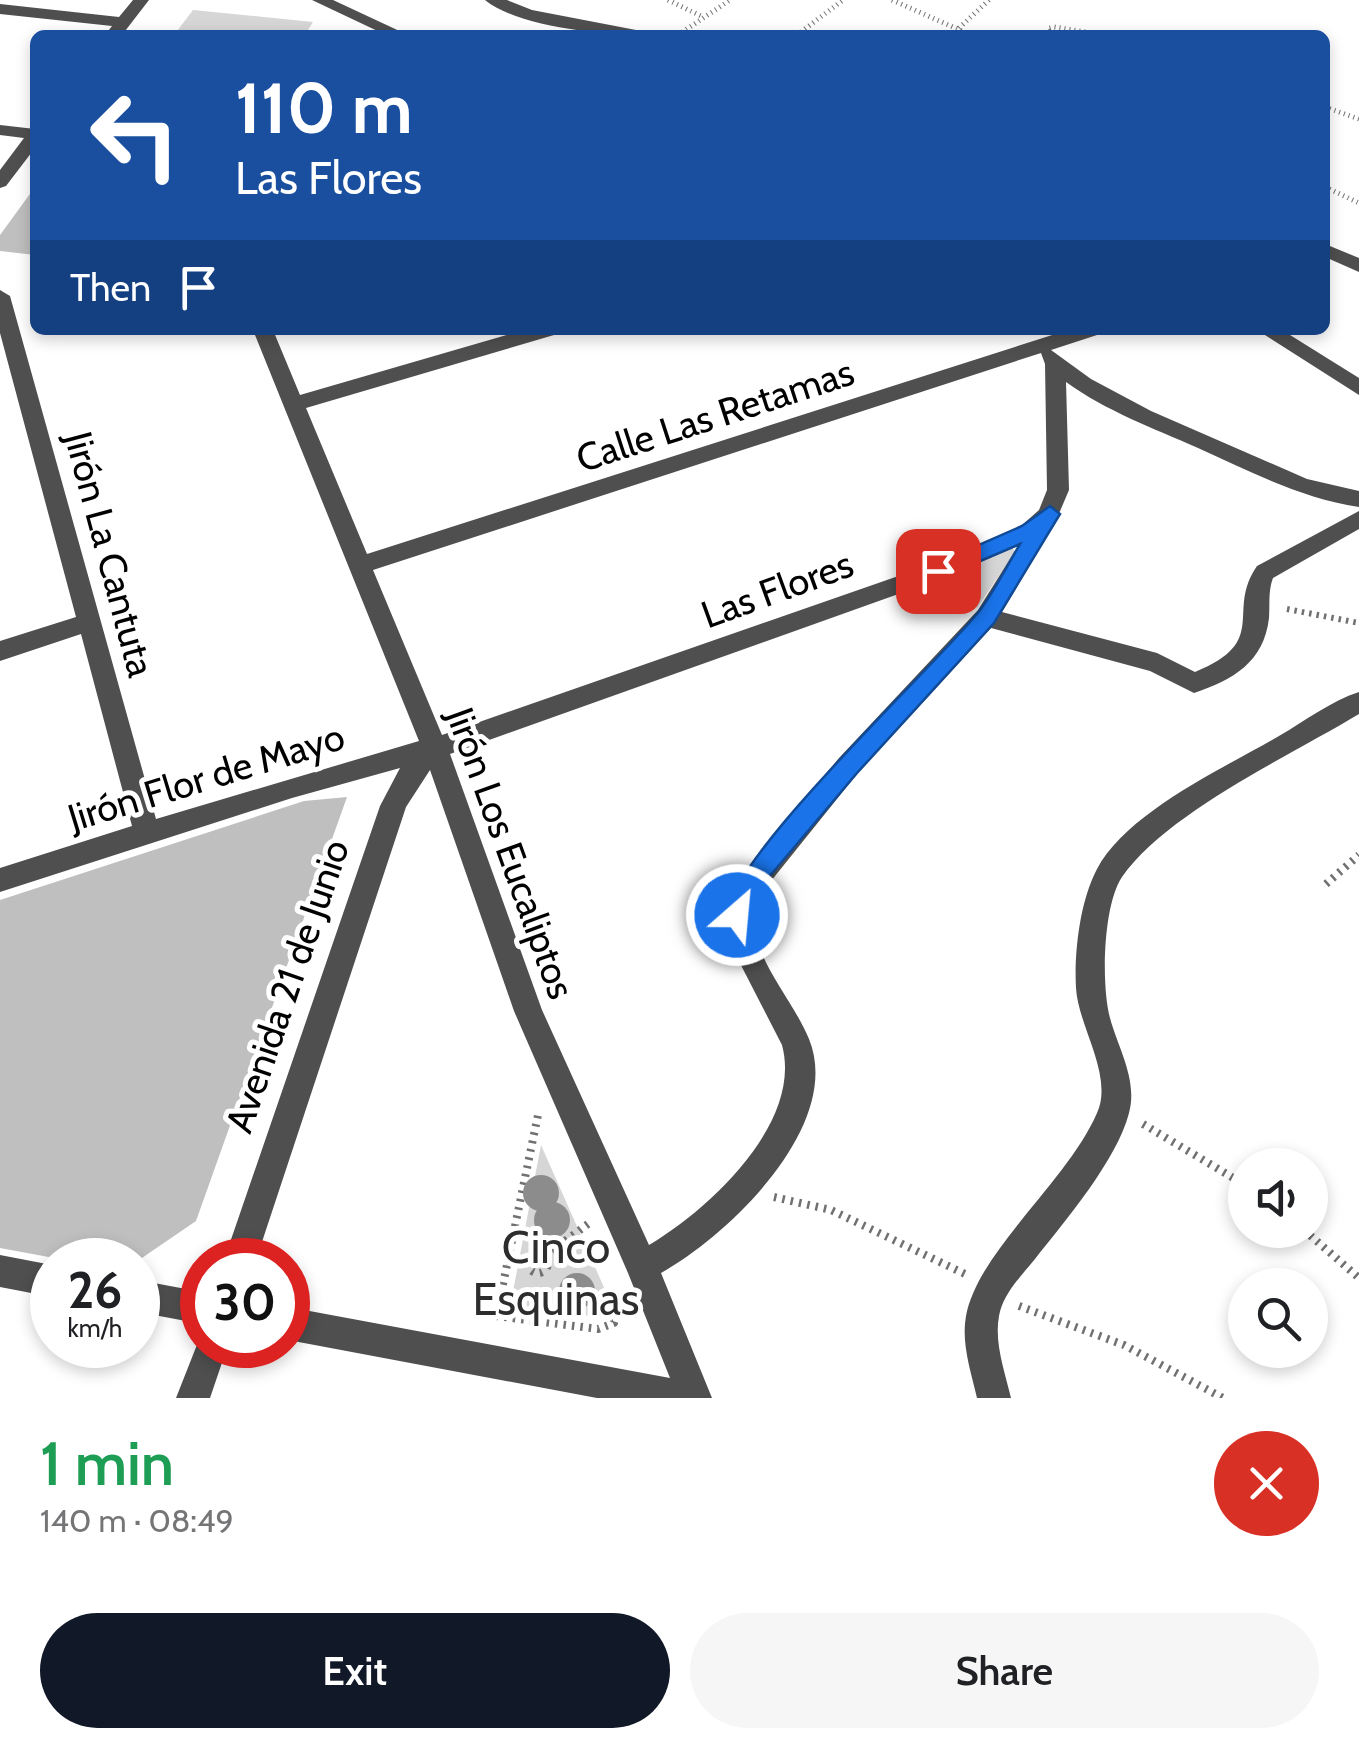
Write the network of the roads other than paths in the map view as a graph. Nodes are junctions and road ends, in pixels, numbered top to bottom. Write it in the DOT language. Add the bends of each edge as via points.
graph roads {
  1 [pos="140,0"];
  2 [pos="320,0"];
  3 [pos="492,0"];
  4 [pos="346,4"];
  5 [pos="0,9"];
  6 [pos="118,28"];
  7 [pos="391,30"];
  8 [pos="619,30"];
  9 [pos="0,130"];
  10 [pos="30,134"];
  11 [pos="30,142"];
  12 [pos="0,182"];
  13 [pos="1330,252"];
  14 [pos="1359,266"];
  15 [pos="0,296"];
  16 [pos="264,335"];
  17 [pos="530,335"];
  18 [pos="1082,335"];
  19 [pos="1275,335"];
  20 [pos="1049,355"];
  21 [pos="1359,388"];
  22 [pos="293,404"];
  23 [pos="1359,499"];
  24 [pos="1050,514"];
  25 [pos="1359,520"];
  26 [pos="360,564"];
  27 [pos="986,617"];
  28 [pos="90,622"];
  29 [pos="0,651"];
  30 [pos="1359,702"];
  31 [pos="435,749"];
  32 [pos="148,833"];
  33 [pos="0,880"];
  34 [pos="247,1238"];
  35 [pos="642,1266"];
  36 [pos="0,1271"];
  37 [pos="30,1276"];
  38 [pos="310,1328"];
  39 [pos="203,1368"];
  40 [pos="193,1398"];
  41 [pos="692,1398"];
  42 [pos="994,1398"];
  1 -- 6 [label="street"];
  2 -- 4 [label="street"];
  3 -- 8 [label="street" via="528,14"];
  4 -- 7 [label="street"];
  5 -- 6 [label="street"];
  9 -- 10 [label="street"];
  11 -- 12 [label="street"];
  13 -- 14 [label="street"];
  15 -- 28 [label="street, Jirón La Cantuta"];
  16 -- 22 [label="street, Jirón Los Eucaliptos"];
  17 -- 22 [label="street"];
  18 -- 20 [label="street, Calle Las Retamas"];
  19 -- 21 [label="street"];
  20 -- 23 [label="street" via="1125,406 1268,474 1314,492"];
  20 -- 24 [label="street" via="1058,490"];
  20 -- 26 [label="street, Calle Las Retamas"];
  22 -- 26 [label="street, Jirón Los Eucaliptos"];
  24 -- 27 [label="street"];
  24 -- 31 [label="street, Las Flores" via="1029,532 938,571"];
  25 -- 27 [label="street" via="1265,572 1257,584 1248,653 1194,683 1157,663"];
  26 -- 31 [label="street, Jirón Los Eucaliptos"];
  27 -- 35 [label="street" via="848,766 742,896 740,936 802,1062 798,1098 745,1183 686,1242"];
  28 -- 29 [label="street"];
  28 -- 32 [label="street, Jirón La Cantuta"];
  30 -- 42 [label="street" via="1162,820 1108,874 1096,906 1090,986 1114,1074 1115,1111 1003,1298 982,1317"];
  31 -- 32 [label="street, Jirón Flor de Mayo"];
  31 -- 34 [label="street, Avenida 21 de Junio" via="393,806"];
  31 -- 35 [label="street, Jirón Los Eucaliptos" via="528,1012"];
  32 -- 33 [label="street, Jirón Flor de Mayo"];
  35 -- 41 [label="street, Jirón Los Eucaliptos"];
  36 -- 37 [label="street"];
  38 -- 41 [label="street"];
  39 -- 40 [label="street"];
}
